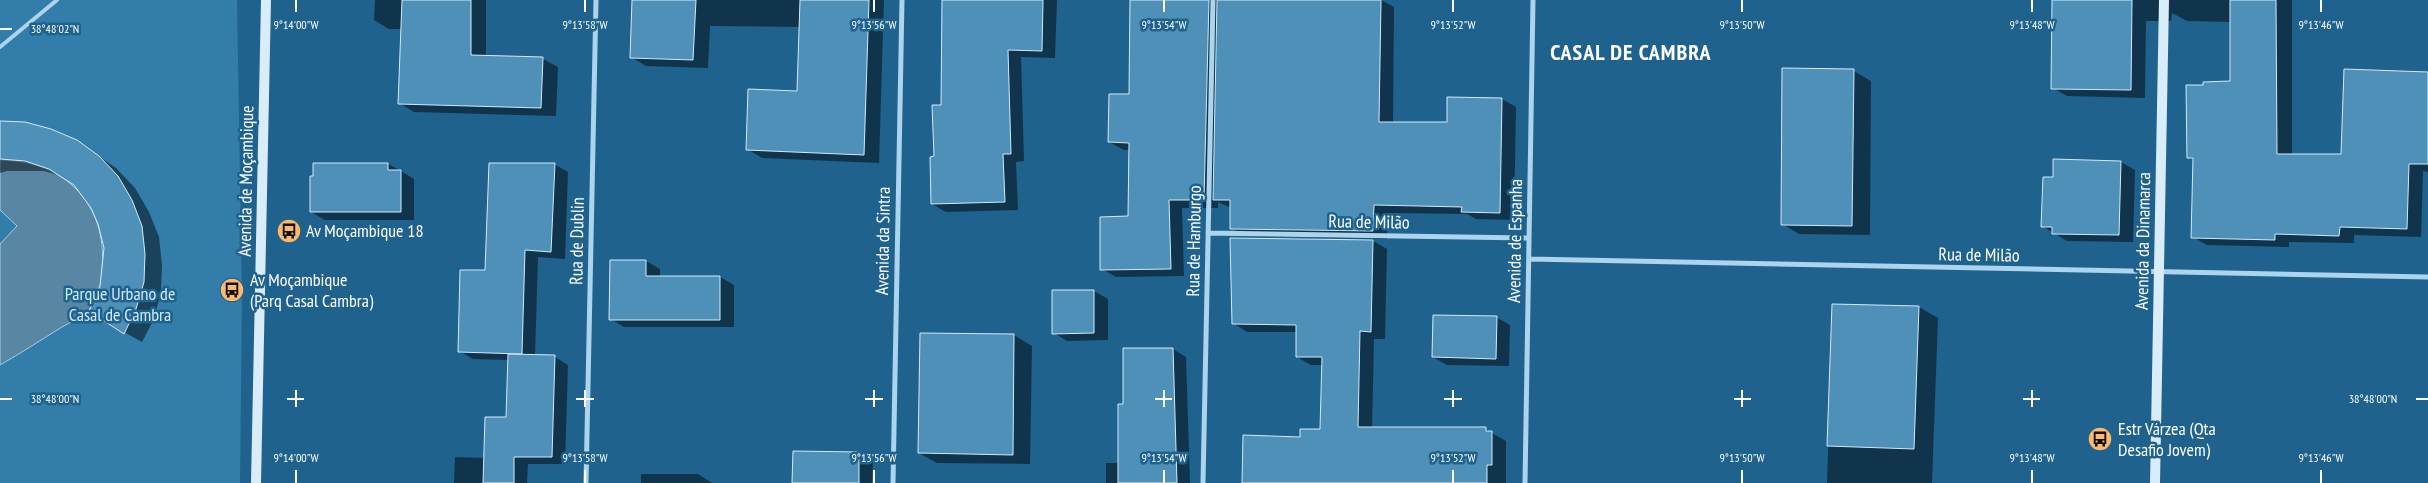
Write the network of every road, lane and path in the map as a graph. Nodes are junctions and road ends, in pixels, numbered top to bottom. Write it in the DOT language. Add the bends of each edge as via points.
graph roads {
  1 [pos="58,0"];
  2 [pos="266,0"];
  3 [pos="596,0"];
  4 [pos="902,0"];
  5 [pos="1213,0"];
  6 [pos="1533,0"];
  7 [pos="2164,0"];
  8 [pos="0,47"];
  9 [pos="1208,233"];
  10 [pos="1529,238"];
  11 [pos="1529,259"];
  12 [pos="2158,273"];
  13 [pos="2428,277"];
  14 [pos="256,483"];
  15 [pos="586,483"];
  16 [pos="892,483"];
  17 [pos="1203,483"];
  18 [pos="1525,483"];
  19 [pos="2155,483"];
  1 -- 8 [label="lane"];
  2 -- 14 [label="main road, Avenida de Moçambique"];
  3 -- 15 [label="street, Rua de Dublin"];
  4 -- 16 [label="street, Avenida da Sintra"];
  5 -- 9 [label="street, Rua de Hamburgo"];
  6 -- 10 [label="street, Avenida de Espanha"];
  7 -- 12 [label="main road, Avenida da Dinamarca"];
  9 -- 10 [label="street, Rua de Milão"];
  9 -- 17 [label="street, Rua de Hamburgo"];
  10 -- 11 [label="street, Avenida de Espanha"];
  11 -- 12 [label="street, Rua de Milão"];
  11 -- 18 [label="street, Avenida de Espanha"];
  12 -- 13 [label="street, Rua de Milão"];
  12 -- 19 [label="main road, Avenida da Dinamarca"];
}
